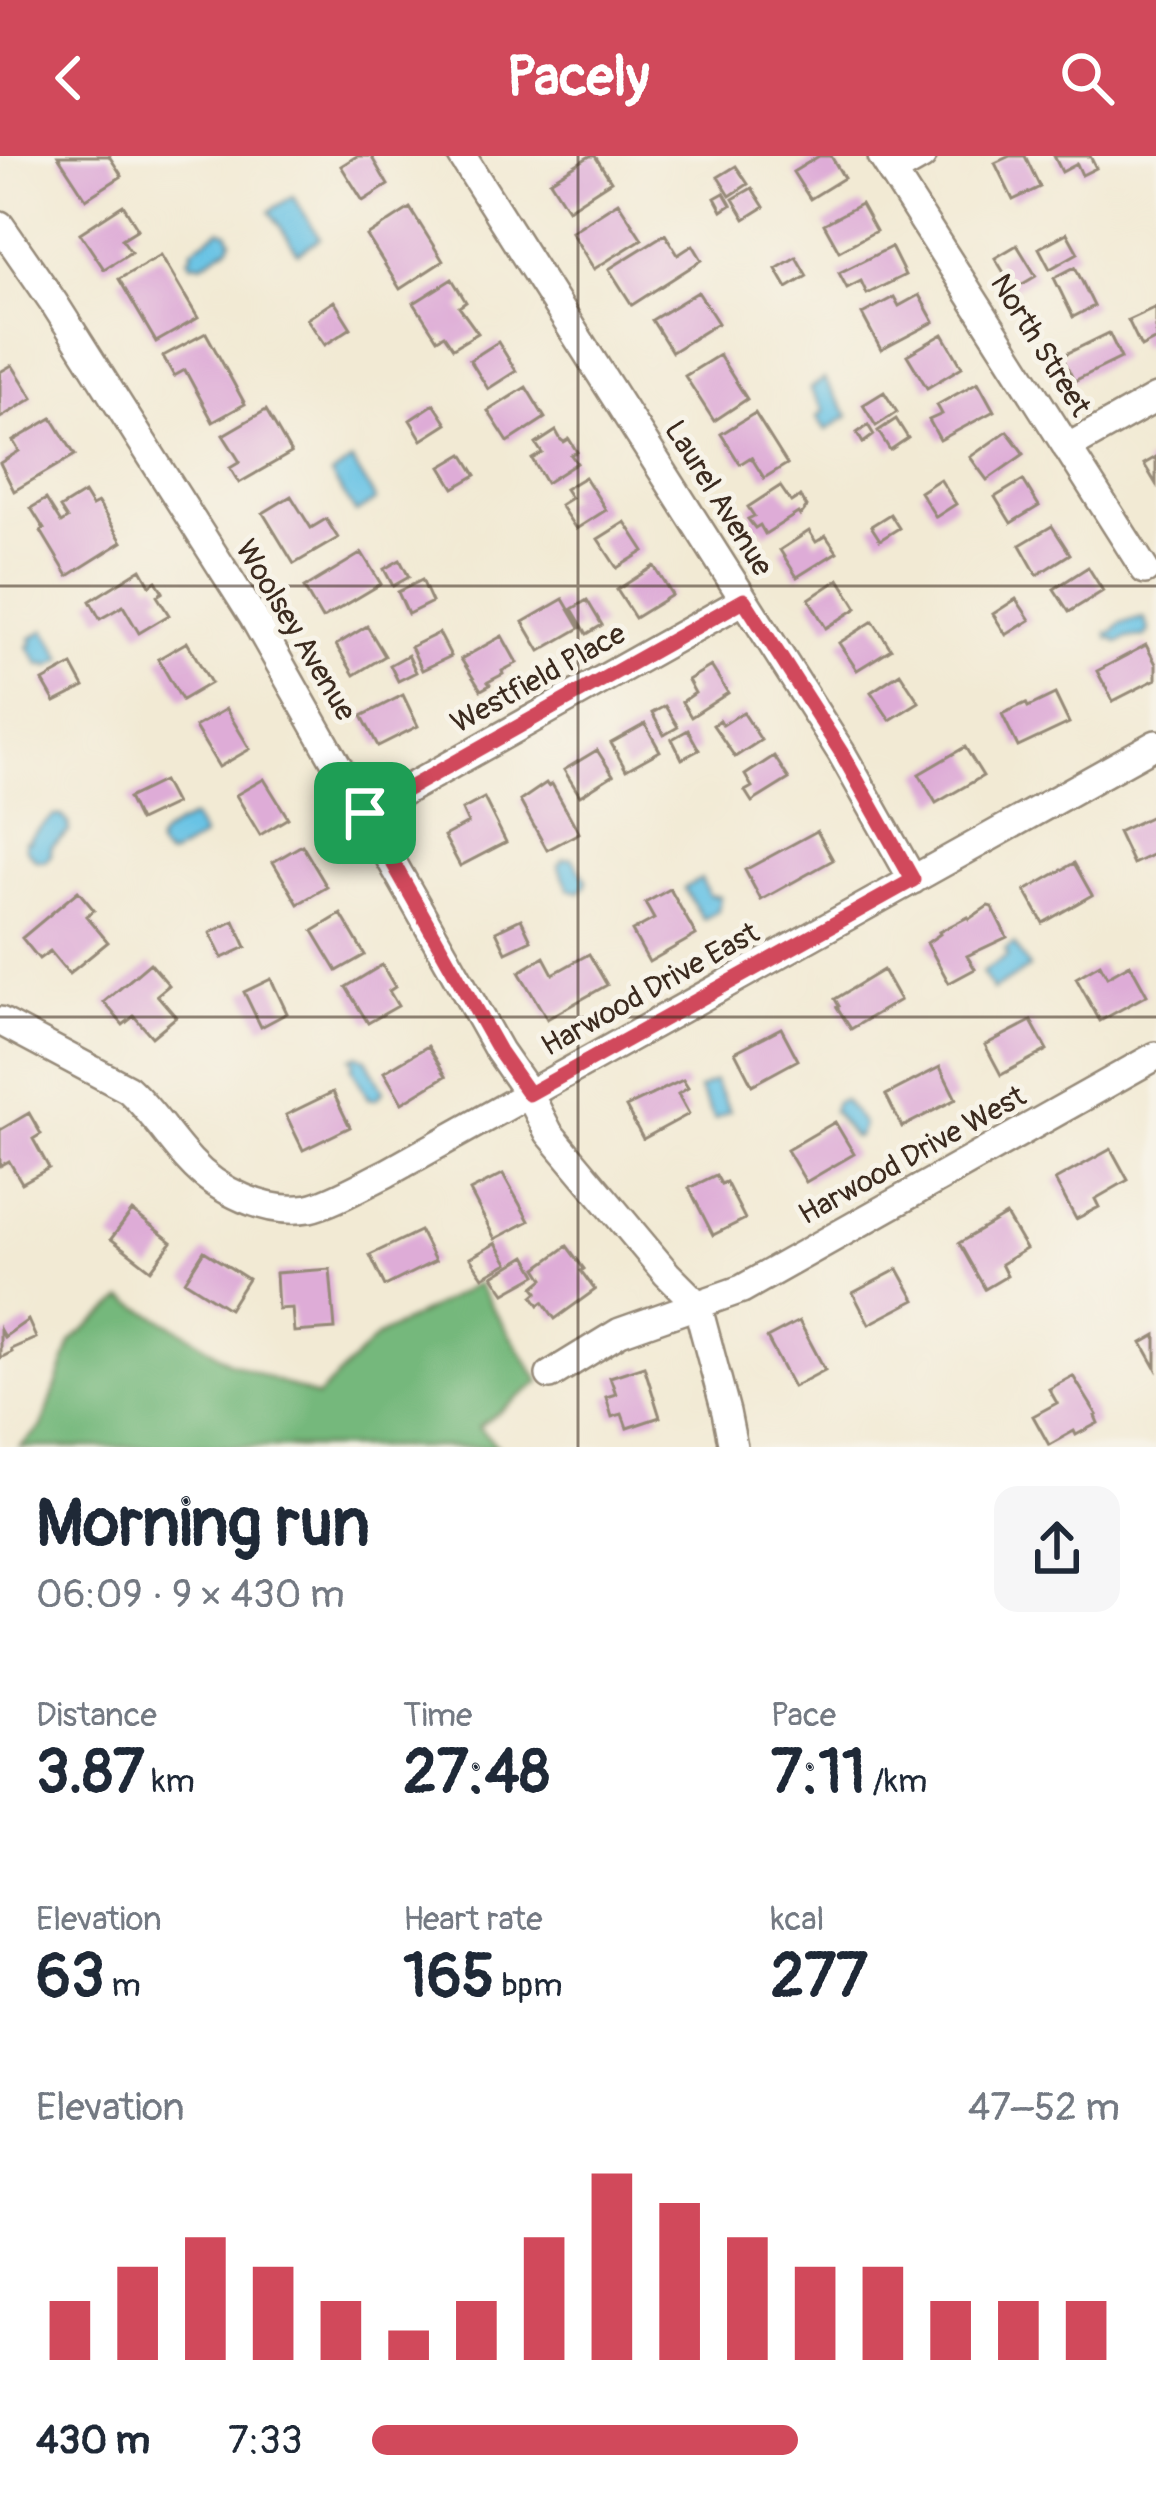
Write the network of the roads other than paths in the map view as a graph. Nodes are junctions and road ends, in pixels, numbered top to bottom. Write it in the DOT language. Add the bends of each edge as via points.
graph roads {
  1 [pos="462,156"];
  2 [pos="922,156"];
  3 [pos="887,164"];
  4 [pos="0,224"];
  5 [pos="1156,398"];
  6 [pos="1067,448"];
  7 [pos="1145,569"];
  8 [pos="744,600"];
  9 [pos="1156,744"];
  10 [pos="365,813"];
  11 [pos="913,880"];
  12 [pos="0,1022"];
  13 [pos="1156,1056"];
  14 [pos="529,1094"];
  15 [pos="697,1304"];
  16 [pos="550,1376"];
  17 [pos="733,1447"];
  1 -- 8 [label="street, Laurel Avenue"];
  2 -- 3 [label="street"];
  3 -- 6 [label="street, North Street"];
  4 -- 10 [label="street, Woolsey Avenue" via="254,618"];
  5 -- 6 [label="street"];
  6 -- 7 [label="street, North Street"];
  8 -- 10 [label="street, Westfield Place"];
  8 -- 11 [label="street, Laurel Avenue"];
  9 -- 11 [label="street, Harwood Drive East"];
  10 -- 14 [label="street, Woolsey Avenue"];
  11 -- 14 [label="street, Harwood Drive East"];
  12 -- 14 [label="street, Harwood Drive East" via="128,1089 213,1181 283,1209 311,1208 387,1174"];
  13 -- 15 [label="street, Harwood Drive West" via="742,1289"];
  14 -- 15 [label="street, Woolsey Avenue" via="549,1132"];
  15 -- 16 [label="street" via="620,1331"];
  15 -- 17 [label="street, Woolsey Avenue"];
}
